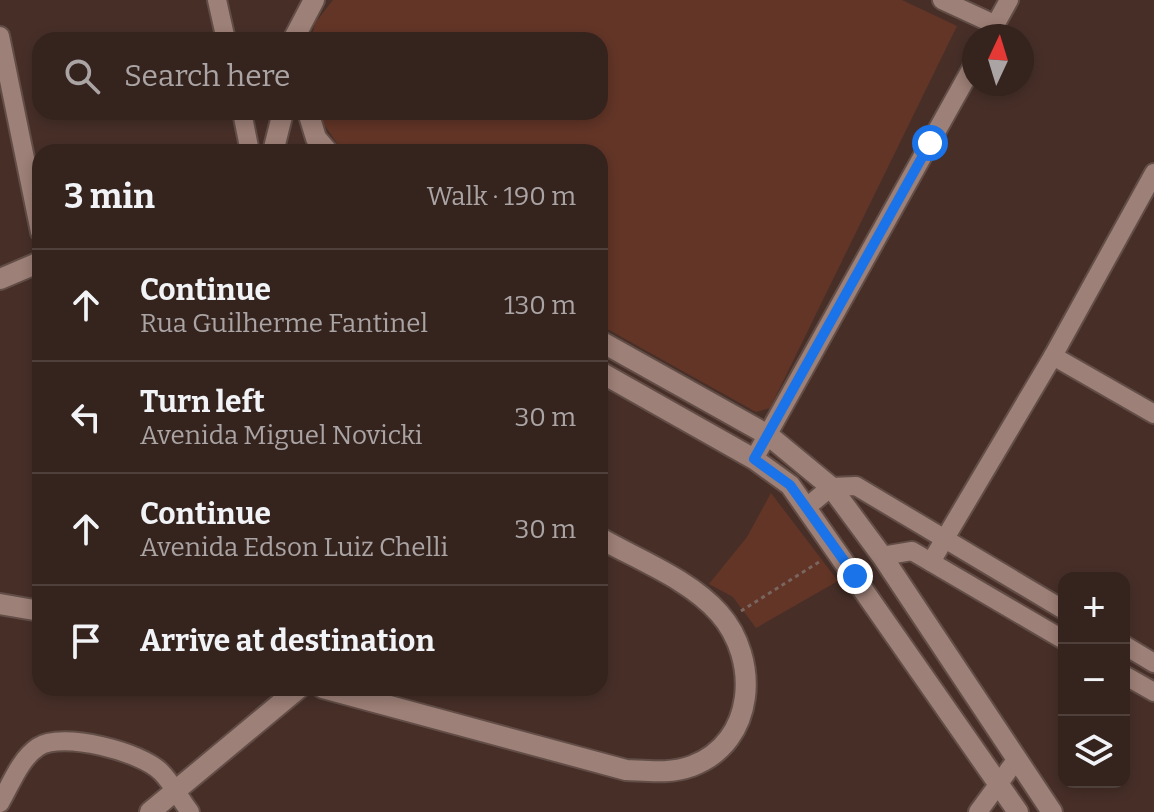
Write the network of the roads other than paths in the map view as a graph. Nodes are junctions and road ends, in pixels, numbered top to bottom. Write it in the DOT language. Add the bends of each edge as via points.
graph roads {
  1 [pos="217,0"];
  2 [pos="314,0"];
  3 [pos="942,0"];
  4 [pos="1009,0"];
  5 [pos="982,24"];
  6 [pos="995,24"];
  7 [pos="224,32"];
  8 [pos="298,32"];
  9 [pos="0,36"];
  10 [pos="962,86"];
  11 [pos="244,120"];
  12 [pos="281,120"];
  13 [pos="310,120"];
  14 [pos="248,144"];
  15 [pos="275,144"];
  16 [pos="316,144"];
  17 [pos="1154,173"];
  18 [pos="32,193"];
  19 [pos="32,265"];
  20 [pos="0,279"];
  21 [pos="608,345"];
  22 [pos="1053,356"];
  23 [pos="608,377"];
  24 [pos="1154,414"];
  25 [pos="768,435"];
  26 [pos="754,459"];
  27 [pos="831,487"];
  28 [pos="807,507"];
  29 [pos="944,540"];
  30 [pos="608,543"];
  31 [pos="882,556"];
  32 [pos="931,562"];
  33 [pos="0,604"];
  34 [pos="1058,606"];
  35 [pos="32,610"];
  36 [pos="1058,636"];
  37 [pos="1130,649"];
  38 [pos="1154,663"];
  39 [pos="1130,678"];
  40 [pos="1154,692"];
  41 [pos="289,696"];
  42 [pos="353,696"];
  43 [pos="1016,760"];
  44 [pos="998,782"];
  45 [pos="175,791"];
  46 [pos="0,803"];
  47 [pos="150,812"];
  48 [pos="190,812"];
  49 [pos="978,812"];
  50 [pos="1018,812"];
  51 [pos="1052,812"];
  1 -- 7 [label="street"];
  2 -- 8 [label="street"];
  3 -- 5 [label="street"];
  4 -- 6 [label="street"];
  9 -- 18 [label="street"];
  10 -- 25 [label="street"];
  11 -- 14 [label="street"];
  12 -- 15 [label="street"];
  13 -- 16 [label="street"];
  17 -- 22 [label="street"];
  19 -- 20 [label="street"];
  21 -- 25 [label="street"];
  22 -- 24 [label="street"];
  22 -- 29 [label="street"];
  23 -- 26 [label="street"];
  25 -- 26 [label="street"];
  25 -- 27 [label="street"];
  26 -- 28 [label="street" via="790,485"];
  27 -- 28 [label="street"];
  27 -- 29 [label="street" via="856,486"];
  27 -- 31 [label="street"];
  28 -- 44 [label="street"];
  29 -- 32 [label="street"];
  29 -- 34 [label="street"];
  30 -- 42 [label="street" via="693,591 724,622 745,662 743,713 732,735 695,765 671,772 626,770"];
  31 -- 32 [label="street" via="912,551"];
  31 -- 43 [label="street"];
  32 -- 36 [label="street"];
  33 -- 35 [label="street"];
  37 -- 38 [label="street"];
  39 -- 40 [label="street"];
  41 -- 45 [label="street"];
  43 -- 44 [label="street"];
  43 -- 51 [label="street"];
  44 -- 49 [label="street"];
  44 -- 50 [label="street"];
  45 -- 46 [label="street" via="146,761 60,740 27,756"];
  45 -- 47 [label="street"];
  45 -- 48 [label="street"];
}
